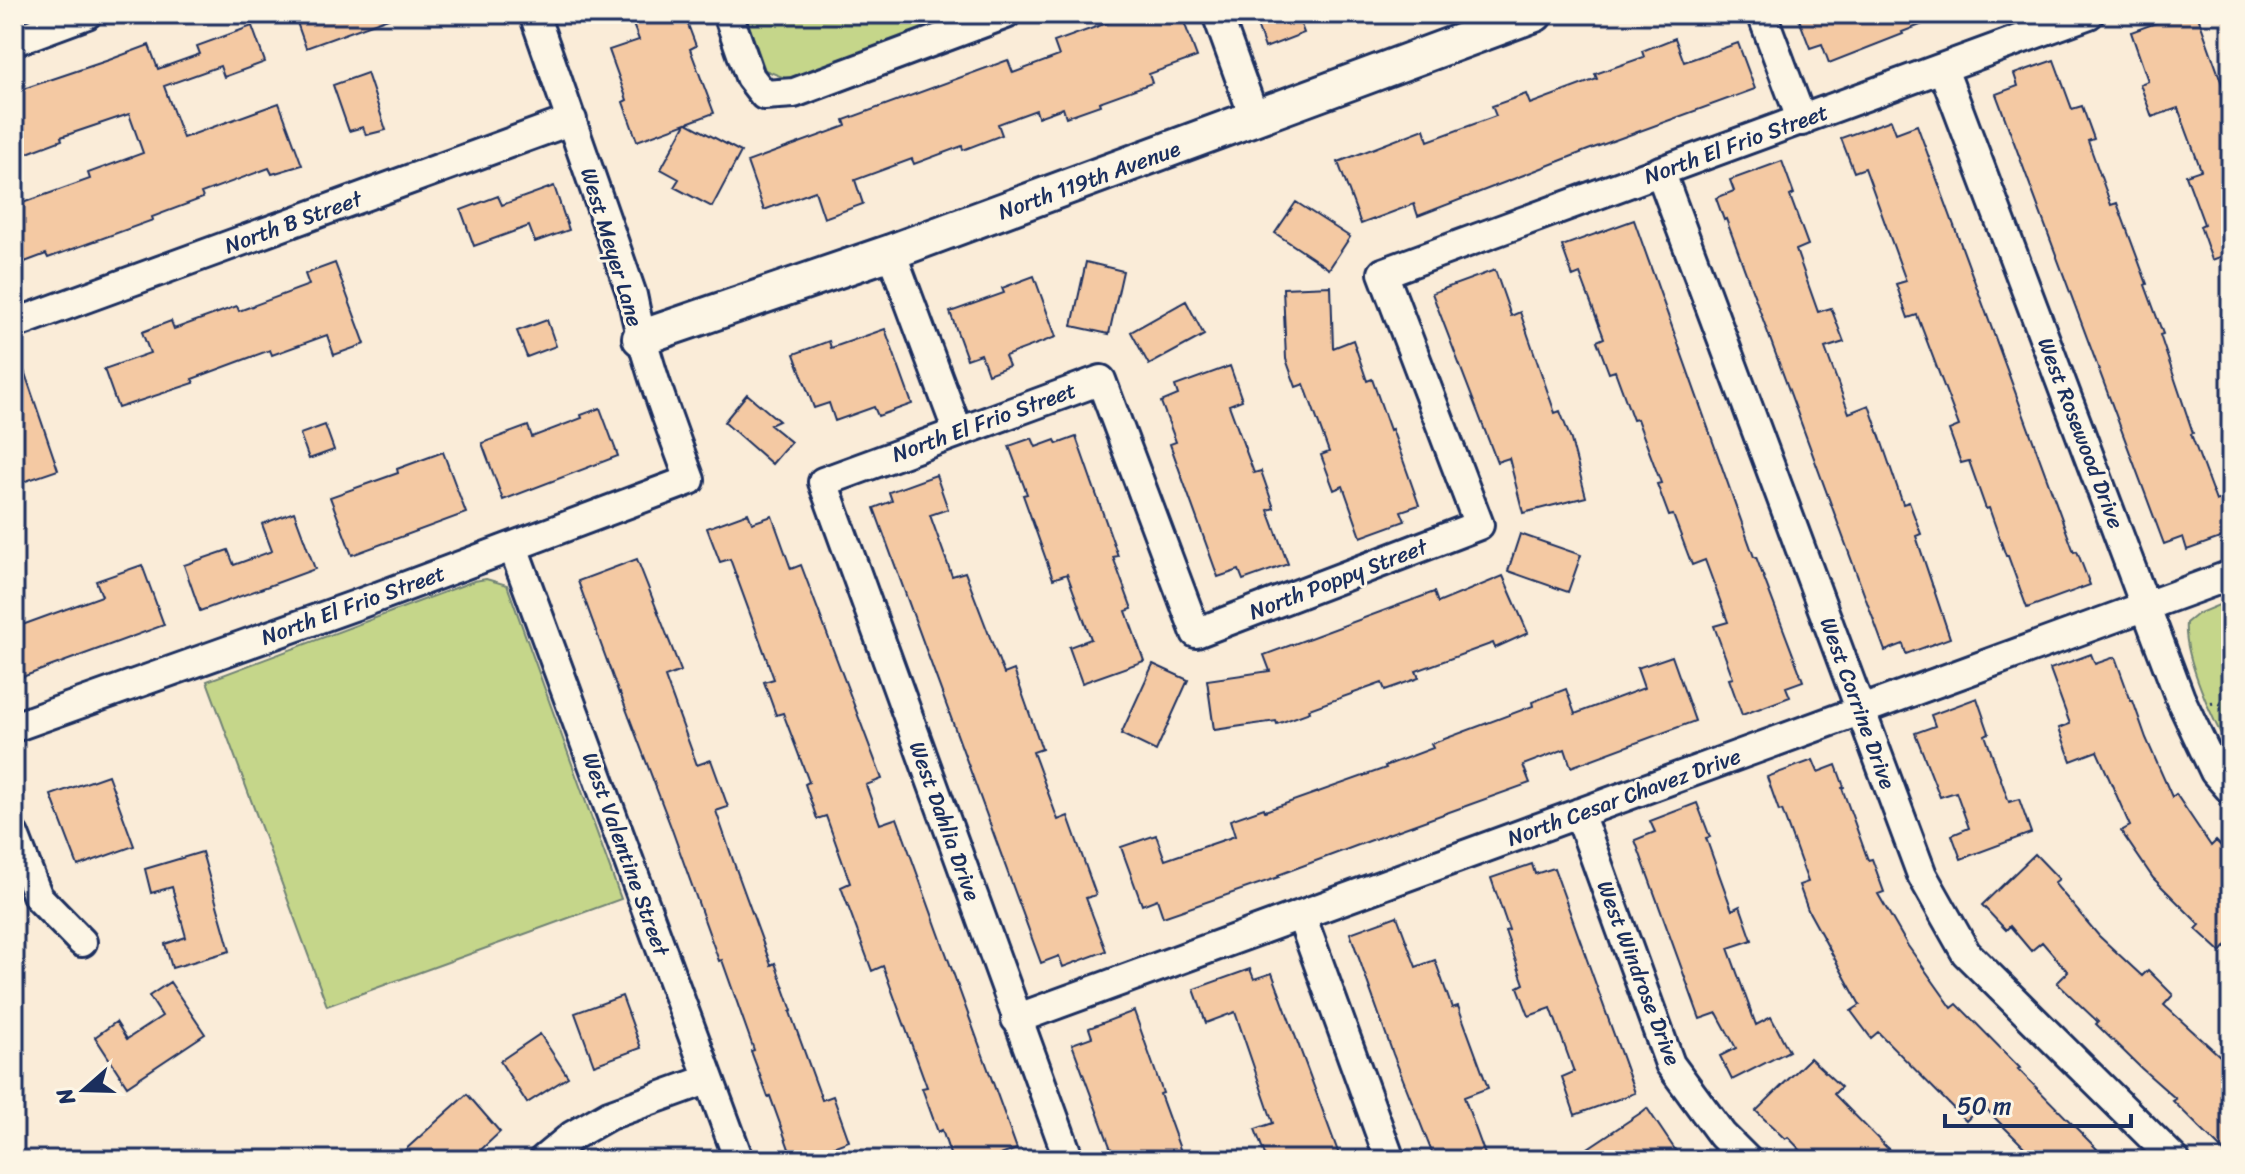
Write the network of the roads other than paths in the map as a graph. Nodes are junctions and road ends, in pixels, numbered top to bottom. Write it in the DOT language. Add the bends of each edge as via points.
graph roads {
  1 [pos="87,14"];
  2 [pos="534,14"];
  3 [pos="728,14"];
  4 [pos="1006,14"];
  5 [pos="1217,14"];
  6 [pos="1535,14"];
  7 [pos="1762,14"];
  8 [pos="2089,14"];
  9 [pos="14,41"];
  10 [pos="1943,69"];
  11 [pos="1255,119"];
  12 [pos="572,120"];
  13 [pos="1802,121"];
  14 [pos="1660,171"];
  15 [pos="891,252"];
  16 [pos="14,324"];
  17 [pos="640,338"];
  18 [pos="958,432"];
  19 [pos="690,480"];
  20 [pos="823,482"];
  21 [pos="1479,525"];
  22 [pos="513,547"];
  23 [pos="2231,575"];
  24 [pos="2147,606"];
  25 [pos="1196,633"];
  26 [pos="1860,710"];
  27 [pos="14,727"];
  28 [pos="2231,790"];
  29 [pos="1579,813"];
  30 [pos="14,835"];
  31 [pos="1301,915"];
  32 [pos="82,942"];
  33 [pos="1016,1019"];
  34 [pos="709,1079"];
  35 [pos="543,1160"];
  36 [pos="739,1160"];
  37 [pos="1069,1160"];
  38 [pos="1390,1160"];
  39 [pos="1747,1160"];
  40 [pos="2175,1160"];
  1 -- 9 [label="street"];
  2 -- 12 [label="street, West Meyer Lane"];
  3 -- 4 [label="street" via="750,77 764,95 794,93"];
  5 -- 11 [label="street"];
  6 -- 11 [label="street, North 119th Avenue"];
  7 -- 13 [label="street"];
  8 -- 10 [label="street, North El Frio Street"];
  10 -- 13 [label="street, North El Frio Street"];
  10 -- 24 [label="street, West Rosewood Drive"];
  11 -- 15 [label="street, North 119th Avenue"];
  12 -- 16 [label="street, North B Street"];
  12 -- 17 [label="street, West Meyer Lane" via="632,295"];
  13 -- 14 [label="street, North El Frio Street"];
  14 -- 21 [label="street, North El Frio Street" via="1383,273"];
  14 -- 26 [label="street, West Corrine Drive"];
  15 -- 17 [label="street, North 119th Avenue"];
  15 -- 18 [label="street"];
  17 -- 19 [label="street, West Meyer Lane"];
  18 -- 20 [label="street, North El Frio Street"];
  18 -- 25 [label="street, North El Frio Street" via="1101,380"];
  19 -- 22 [label="street, North El Frio Street"];
  20 -- 33 [label="street, West Dahlia Drive"];
  21 -- 25 [label="street, North Poppy Street"];
  22 -- 27 [label="street, North El Frio Street"];
  22 -- 34 [label="street, West Valentine Street"];
  23 -- 24 [label="street, North Cesar Chavez Drive"];
  24 -- 26 [label="street, North Cesar Chavez Drive"];
  24 -- 28 [label="street, West Rosewood Drive" via="2185,709 2215,772"];
  26 -- 29 [label="street, North Cesar Chavez Drive"];
  26 -- 40 [label="street, West Corrine Drive" via="1922,875 1966,953"];
  29 -- 31 [label="street, North Cesar Chavez Drive"];
  29 -- 39 [label="street, West Windrose Drive" via="1670,1064"];
  30 -- 32 [label="street" via="38,897"];
  31 -- 33 [label="street, North Cesar Chavez Drive"];
  31 -- 38 [label="street"];
  33 -- 37 [label="street, West Dahlia Drive"];
  34 -- 35 [label="street" via="609,1115"];
  34 -- 36 [label="street, West Valentine Street"];
}
